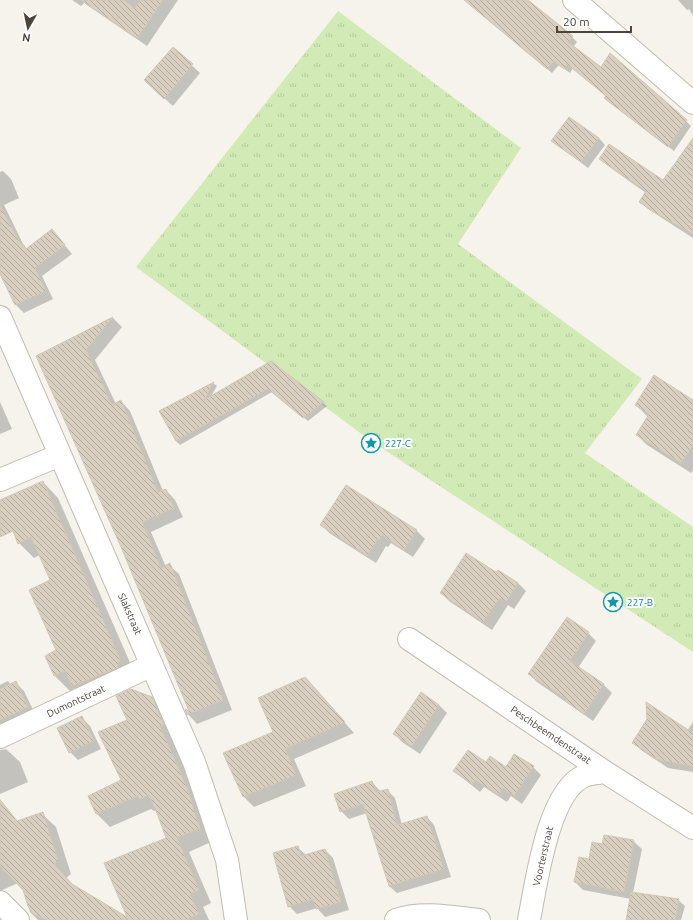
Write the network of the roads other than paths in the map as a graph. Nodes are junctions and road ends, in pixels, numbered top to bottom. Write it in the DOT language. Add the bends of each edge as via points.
graph roads {
  1 [pos="574,0"];
  2 [pos="693,103"];
  3 [pos="0,317"];
  4 [pos="60,455"];
  5 [pos="0,480"];
  6 [pos="409,639"];
  7 [pos="152,665"];
  8 [pos="0,737"];
  9 [pos="606,772"];
  10 [pos="693,828"];
  11 [pos="0,902"];
  12 [pos="18,920"];
  13 [pos="236,920"];
  14 [pos="396,920"];
  15 [pos="480,920"];
  16 [pos="529,920"];
  1 -- 2 [label="street"];
  3 -- 4 [label="street, Slakstraat"];
  4 -- 5 [label="street"];
  4 -- 7 [label="street, Slakstraat"];
  6 -- 9 [label="street, Peschbeemdenstraat"];
  7 -- 8 [label="street, Dumontstraat"];
  7 -- 13 [label="street, Slakstraat" via="194,762 213,816 227,860"];
  9 -- 10 [label="street, Peschbeemdenstraat"];
  9 -- 16 [label="street, Voorterstraat" via="584,776 569,789 548,829"];
  11 -- 12 [label="street"];
  14 -- 15 [label="street" via="440,915"];
}
